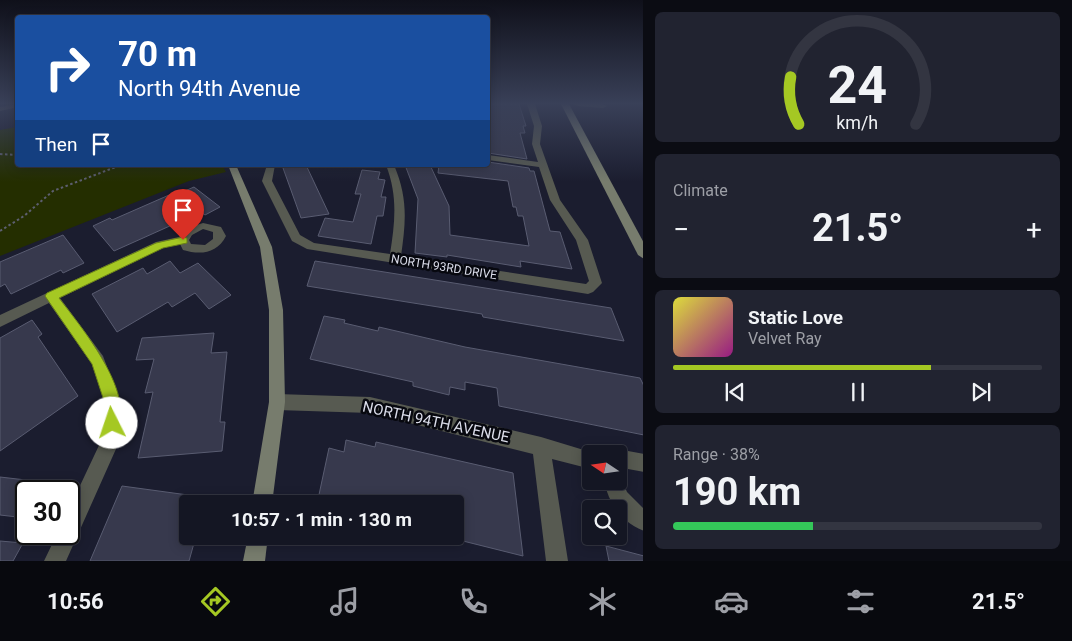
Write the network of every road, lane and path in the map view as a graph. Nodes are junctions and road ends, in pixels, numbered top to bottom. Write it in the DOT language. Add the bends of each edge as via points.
graph roads {
  1 [pos="538,130"];
  2 [pos="579,130"];
  3 [pos="0,154"];
  4 [pos="15,154"];
  5 [pos="490,158"];
  6 [pos="543,164"];
  7 [pos="115,167"];
  8 [pos="233,167"];
  9 [pos="271,167"];
  10 [pos="391,167"];
  11 [pos="0,231"];
  12 [pos="183,240"];
  13 [pos="643,255"];
  14 [pos="395,260"];
  15 [pos="51,296"];
  16 [pos="0,321"];
  17 [pos="278,402"];
  18 [pos="541,446"];
  19 [pos="582,457"];
  20 [pos="628,460"];
  21 [pos="643,463"];
  22 [pos="617,490"];
  23 [pos="263,495"];
  24 [pos="80,506"];
  25 [pos="643,521"];
  26 [pos="62,545"];
  27 [pos="257,545"];
  28 [pos="54,561"];
  29 [pos="254,561"];
  30 [pos="557,561"];
  1 -- 6 [label="street" via="536,144"];
  2 -- 13 [label="street"];
  3 -- 4 [label="path"];
  5 -- 6 [label="street"];
  6 -- 14 [label="street, NORTH 93RD DRIVE" via="555,200 582,240 595,275 594,286 588,289"];
  7 -- 11 [label="path" via="53,191"];
  8 -- 17 [label="street" via="266,247 276,310"];
  9 -- 14 [label="street, NORTH 93RD DRIVE" via="268,181 296,238 319,248"];
  10 -- 14 [label="street" via="402,201"];
  12 -- 15 [label="street" via="160,245"];
  15 -- 16 [label="street"];
  15 -- 24 [label="street" via="98,361 114,407 111,440"];
  17 -- 18 [label="street, NORTH 94TH AVENUE" via="370,405"];
  17 -- 23 [label="street"];
  18 -- 19 [label="street, NORTH 94TH AVENUE"];
  18 -- 30 [label="street"];
  20 -- 21 [label="street"];
  22 -- 25 [label="street" via="623,503"];
  26 -- 28 [label="street"];
  27 -- 29 [label="street"];
}
